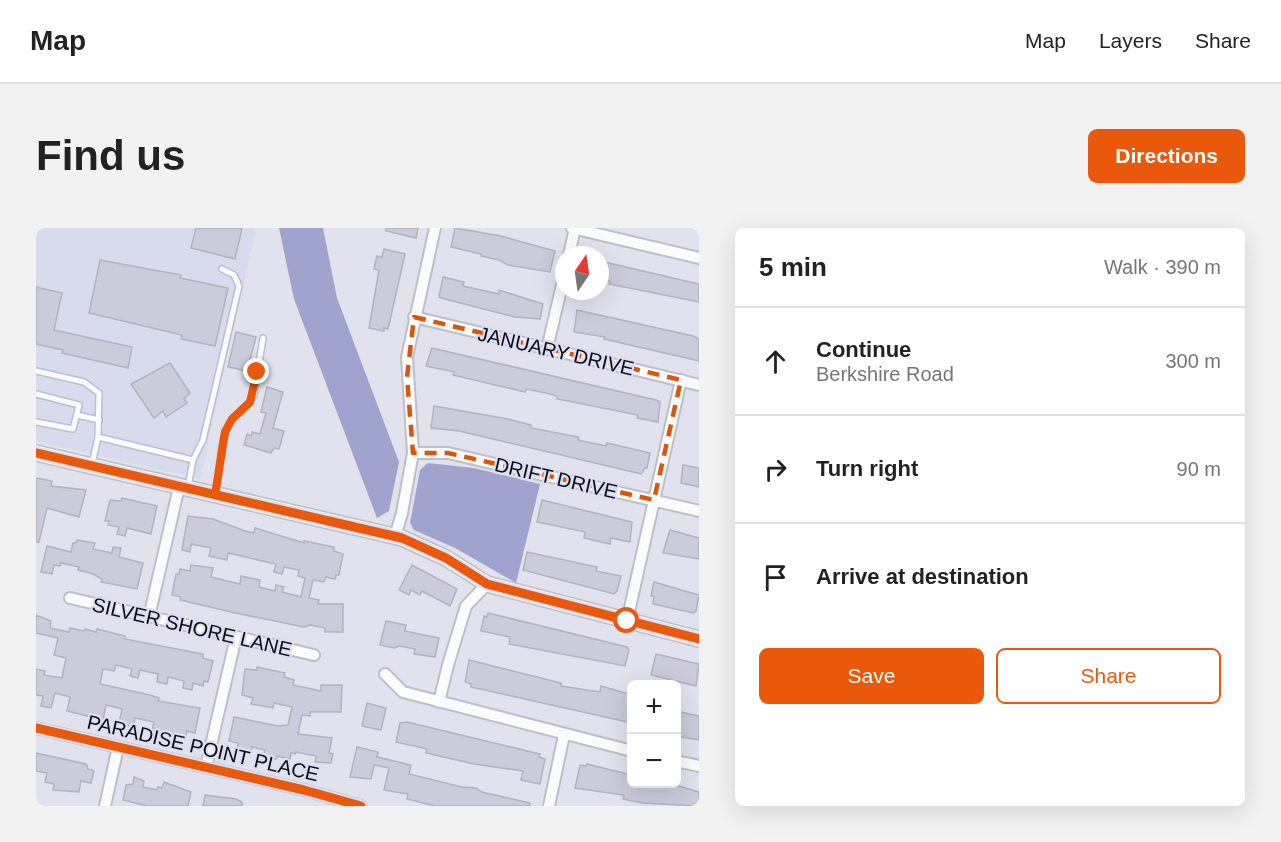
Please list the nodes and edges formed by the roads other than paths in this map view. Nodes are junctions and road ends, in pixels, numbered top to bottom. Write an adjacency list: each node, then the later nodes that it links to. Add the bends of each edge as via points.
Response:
1 (435, 228): 7 (street)
2 (574, 228): 3 (street); 4 (street)
3 (571, 246)
4 (699, 258)
5 (222, 269): 20 (lane, via 234,275 238,286 203,440)
6 (558, 300): 9 (street)
7 (414, 317): 9 (street, JANUARY DRIVE); 19 (street, via 407,377)
8 (263, 338): 23 (lane, via 254,395 225,432)
9 (547, 349): 11 (street, JANUARY DRIVE)
10 (36, 371): 15 (lane, via 95,388 99,393)
11 (681, 380): 12 (street, JANUARY DRIVE); 24 (street)
12 (699, 384)
13 (36, 394): 14 (lane, via 77,403)
14 (77, 415): 15 (lane); 16 (lane, via 72,429)
15 (99, 420): 17 (lane)
16 (36, 422)
17 (98, 437): 20 (lane); 21 (lane)
18 (36, 453): 21 (street)
19 (413, 453): 24 (street, DRIFT DRIVE, via 448,453); 26 (street)
20 (193, 460): 22 (lane)
21 (91, 466): 22 (street)
22 (183, 488): 23 (street); 29 (street)
23 (215, 495): 26 (street)
24 (654, 500): 25 (street, DRIFT DRIVE); 30 (street)
25 (699, 511)
26 (395, 537): 27 (street, via 446,558)
27 (487, 584): 30 (street); 35 (street, via 466,606)
28 (70, 598): 29 (street, SILVER SHORE LANE)
29 (149, 617): 31 (street, SILVER SHORE LANE)
30 (627, 621): 32 (street)
31 (236, 637): 33 (street, SILVER SHORE LANE); 42 (street)
32 (699, 639)
33 (314, 655)
34 (385, 674): 35 (street, via 403,692)
35 (440, 702): 37 (street)
36 (36, 728): 38 (street, PARADISE POINT PLACE)
37 (564, 735): 39 (street); 45 (street)
38 (118, 747): 42 (street, PARADISE POINT PLACE); 43 (street)
39 (627, 749)
40 (681, 762): 41 (street)
41 (699, 766)
42 (206, 767): 44 (street, PARADISE POINT PLACE)
43 (105, 806)
44 (360, 806)
45 (549, 806)

